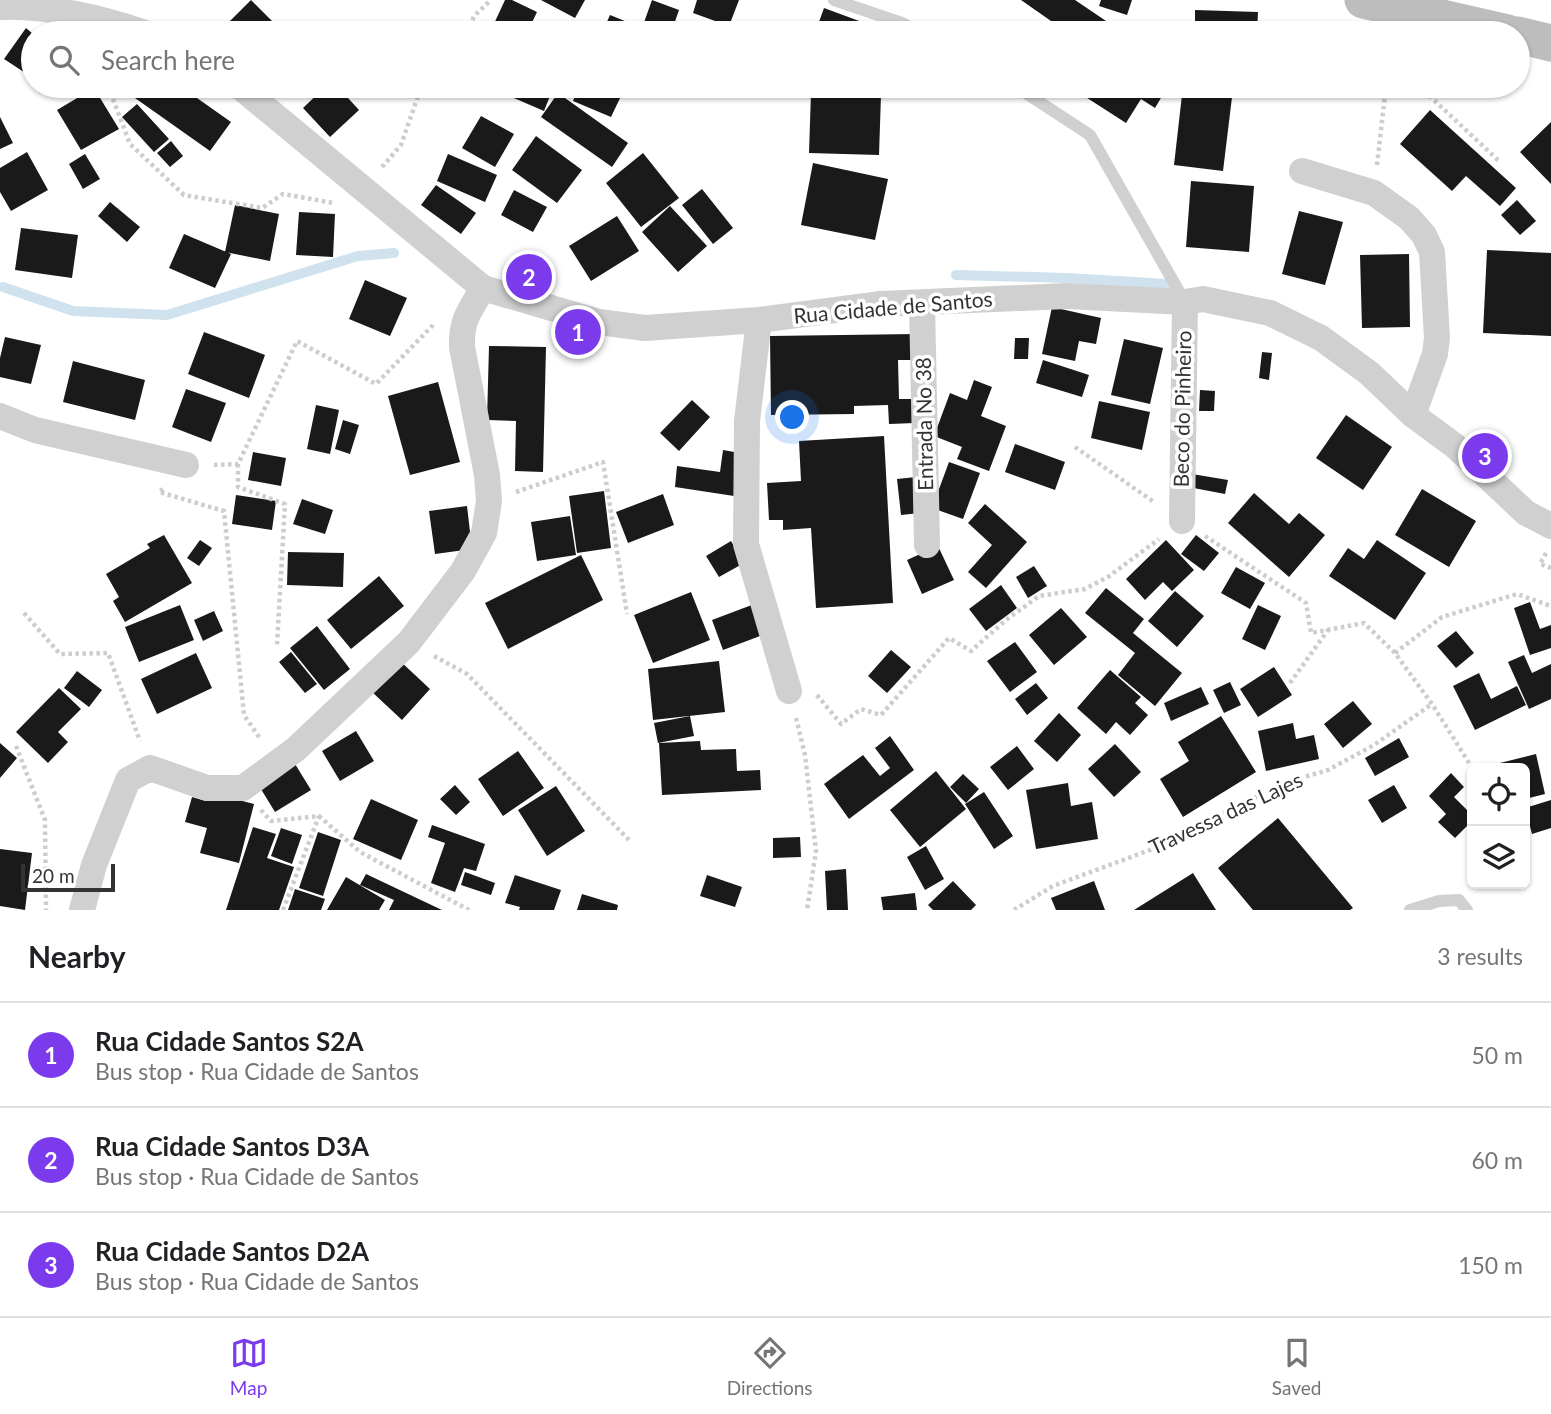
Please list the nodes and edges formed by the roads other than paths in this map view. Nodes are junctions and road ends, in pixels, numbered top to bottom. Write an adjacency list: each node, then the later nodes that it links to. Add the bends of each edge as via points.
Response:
1 (834, 0): 5 (lane)
2 (1363, 0): 6 (main road)
3 (0, 6): 4 (street)
4 (110, 21)
5 (896, 21)
6 (1455, 21)
7 (1530, 39): 8 (main road)
8 (1551, 43)
9 (256, 98): 12 (street, Rua Cidade de Santos, via 369,180)
10 (1033, 98): 13 (lane, Beco do Pinheiro, via 1090,135)
11 (1302, 171): 16 (street, via 1374,193 1424,234 1432,253 1437,338)
12 (483, 288): 15 (street, Rua Cidade de Santos, via 622,325); 23 (street, via 463,323 462,340 489,501 484,533 463,571 409,642 296,749 243,788 207,789 150,768 128,780 94,865)
13 (1185, 302): 14 (street, Rua Cidade de Santos, via 1067,296); 16 (street, Rua Cidade de Santos, via 1203,299 1269,313 1321,338 1369,373); 19 (street, Beco do Pinheiro)
14 (922, 303): 15 (street, Rua Cidade de Santos); 21 (street, Entrada No 38)
15 (759, 320): 22 (street, via 747,421 746,544)
16 (1413, 415): 20 (street, Rua Cidade de Santos, via 1455,446 1526,513)
17 (0, 416): 18 (street, via 35,430)
18 (187, 465)
19 (1182, 521)
20 (1551, 526)
21 (927, 545)
22 (789, 691)
23 (82, 910)
24 (1410, 910): 25 (lane, via 1459,900)
25 (1467, 910)

